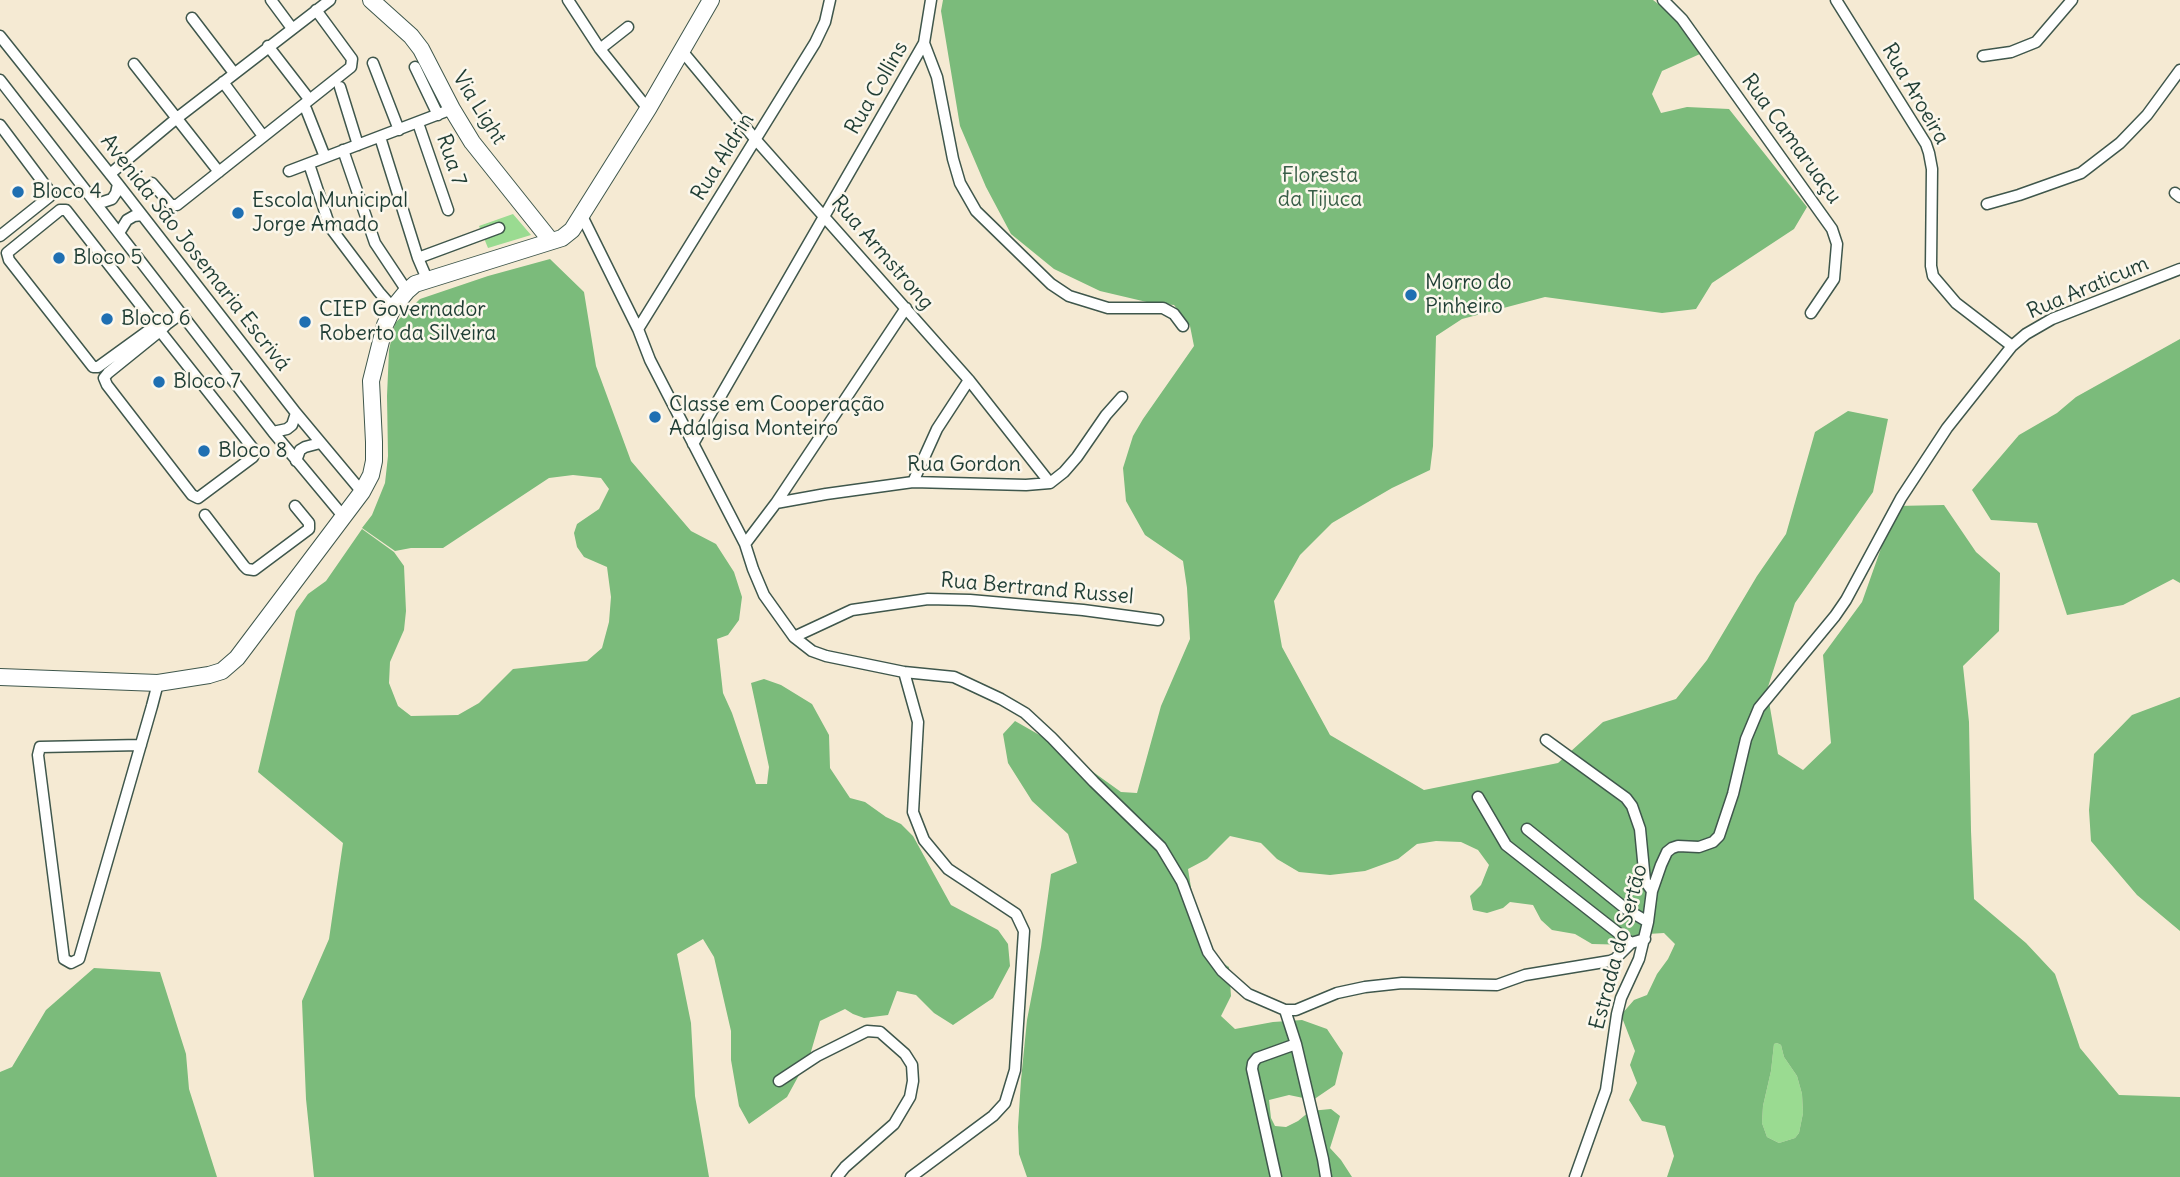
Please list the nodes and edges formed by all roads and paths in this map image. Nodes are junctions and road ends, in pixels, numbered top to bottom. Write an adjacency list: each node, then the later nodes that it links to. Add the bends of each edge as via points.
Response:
1 (271, 0): 13 (street)
2 (330, 0): 11 (street)
3 (371, 0): 31 (street, Via Light, via 421,49)
4 (568, 0): 18 (street)
5 (711, 0): 19 (street)
6 (830, 0): 38 (street, Rua Aldrin, via 815,43)
7 (931, 0): 16 (street)
8 (1663, 0): 65 (street, Rua Camaruaçu, via 1682,19 1832,229 1837,244 1834,279)
9 (1836, 0): 69 (street, Rua Aroeira, via 1926,144 1932,169 1933,276 1956,303)
10 (2072, 0): 20 (street, via 2036,42)
11 (316, 10): 13 (street); 29 (street, via 353,64)
12 (192, 18): 25 (street)
13 (292, 27): 17 (street)
14 (628, 27): 18 (street)
15 (1, 41): 45 (street, Avenida São Josemaria Escrivá)
16 (924, 43): 53 (street, Rua Collins); 66 (street, Rua Collins, via 937,77 960,183 976,211 1069,296 1108,308 1169,310)
17 (268, 46): 25 (street); 29 (street)
18 (600, 49): 30 (street)
19 (682, 51): 30 (street); 38 (street, Rua Armstrong)
20 (1983, 56)
21 (373, 63): 35 (street)
22 (134, 64): 32 (street)
23 (415, 67): 31 (street)
24 (2180, 70): 49 (street, via 2129,134 2081,173)
25 (234, 73): 27 (street)
26 (0, 79): 48 (street)
27 (223, 82): 32 (street); 36 (street)
28 (340, 87): 39 (street)
29 (308, 104): 36 (street); 41 (street)
30 (648, 109): 52 (street)
31 (445, 112): 33 (street); 57 (street, Via Light)
32 (177, 118): 44 (street); 45 (street)
33 (418, 123): 35 (street); 50 (street, Rua 7)
34 (0, 125): 56 (street, via 51,193)
35 (399, 130): 37 (street)
36 (263, 136): 44 (street)
37 (380, 137): 39 (street); 58 (street)
38 (756, 140): 53 (street, Rua Armstrong); 68 (street, Rua Aldrin)
39 (358, 145): 40 (street)
40 (343, 150): 41 (street); 61 (street, via 375,243)
41 (325, 157): 42 (street)
42 (309, 163): 43 (street); 62 (street, via 330,227)
43 (289, 171)
44 (219, 172): 46 (street, via 175,206)
45 (110, 174): 47 (street, Avenida São Josemaria Escrivá)
46 (152, 183)
47 (118, 184): 48 (street, via 112,199); 51 (street, Avenida São Josemaria Escrivá)
48 (97, 204): 55 (street)
49 (1987, 204)
50 (449, 210)
51 (142, 215): 55 (street, via 127,220); 72 (street, Avenida São Josemaria Escrivá)
52 (583, 216): 57 (street, via 568,234); 68 (street)
53 (825, 217): 63 (street, Rua Armstrong); 75 (street, Rua Collins)
54 (499, 228): 58 (street)
55 (119, 233): 64 (street)
56 (0, 236)
57 (551, 241): 60 (street)
58 (418, 258): 60 (street)
59 (2180, 269): 69 (street, Rua Araticum, via 2052,319)
60 (427, 279): 61 (street)
61 (407, 290): 62 (street)
62 (393, 308): 79 (street, via 371,380 374,461)
63 (906, 308): 70 (street, Rua Armstrong); 80 (street)
64 (179, 311): 67 (street); 73 (street)
65 (1811, 313)
66 (1183, 326)
67 (158, 328): 67 (street, via 66,210 60,210 7,253 93,367); 67 (street, via 104,378 198,498 255,451)
68 (638, 329): 75 (street)
69 (2012, 346): 96 (street, Estrada do Sertão, via 1947,428 1901,498 1835,617 1759,708 1719,836 1704,845 1678,846 1667,852)
70 (969, 380): 77 (street, via 937,429); 78 (street, Rua Armstrong)
71 (1122, 397): 78 (street, Rua Gordon, via 1077,457)
72 (296, 413): 73 (street, via 288,429); 74 (street, Avenida São Josemaria Escrivá)
73 (273, 432): 76 (street)
74 (320, 443): 76 (street, via 300,450); 79 (street, Avenida São Josemaria Escrivá)
75 (693, 444): 86 (street)
76 (296, 461): 83 (street)
77 (913, 482): 78 (street, Rua Gordon); 80 (street, Rua Gordon)
78 (1050, 483)
79 (362, 492): 83 (street)
80 (776, 503): 86 (street)
81 (295, 506): 84 (street, via 309,523)
82 (205, 515): 84 (street, via 250,570)
83 (343, 516): 85 (street)
84 (307, 532): 85 (street)
85 (324, 543): 91 (street, via 237,658 209,675)
86 (745, 544): 88 (street, via 764,595)
87 (1158, 620): 88 (street, Rua Bertrand Russel, via 928,599 852,610)
88 (794, 637): 89 (street, via 826,656)
89 (904, 671): 100 (street, via 954,677 1025,713 1161,847 1182,882 1208,952 1222,971 1248,994); 104 (street, via 918,722 913,812 924,840 948,869 1016,914 1024,931 1015,1070 1005,1103)
90 (0, 677): 91 (street)
91 (158, 683): 93 (street)
92 (1546, 740): 96 (street, via 1632,806 1640,829 1645,881)
93 (141, 745): 93 (street, via 79,959 71,963 64,959 40,747)
94 (1478, 797): 99 (street, via 1506,845)
95 (1527, 829): 97 (street)
96 (1651, 891): 97 (street, Estrada do Sertão)
97 (1648, 922): 98 (street, Estrada do Sertão)
98 (1645, 939): 99 (street); 107 (street, Estrada do Sertão, via 1621,998 1606,1090)
99 (1631, 943): 100 (street, via 1615,960 1525,975 1497,985 1365,987)
100 (1285, 1010): 101 (street)
101 (1296, 1045): 105 (street, via 1257,1058 1252,1069); 106 (street)
102 (779, 1081): 103 (street, via 867,1031 880,1032 912,1065 910,1097 894,1124)
103 (837, 1177)
104 (911, 1177)
105 (1276, 1177)
106 (1326, 1177)
107 (1575, 1177)

